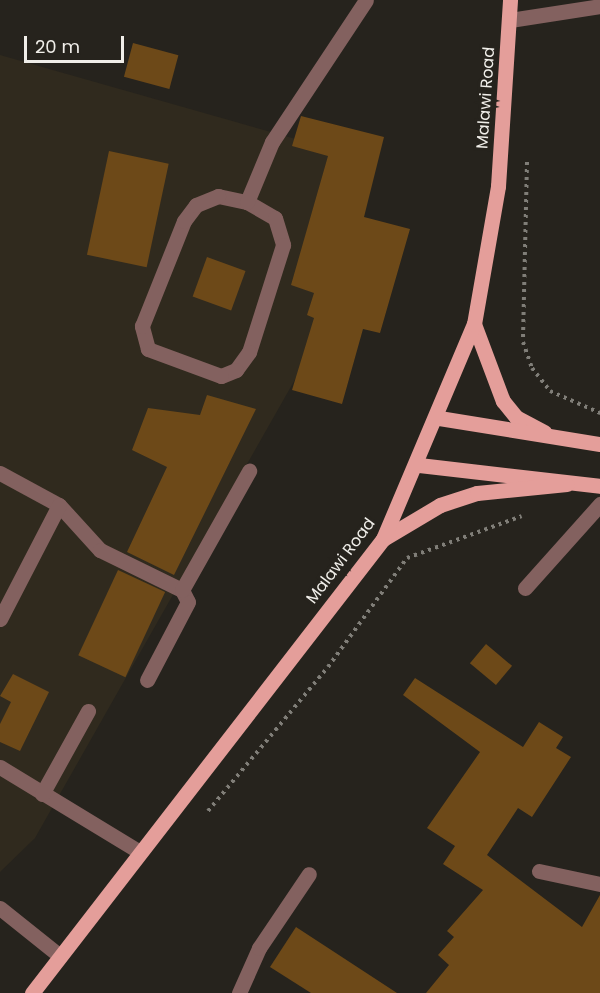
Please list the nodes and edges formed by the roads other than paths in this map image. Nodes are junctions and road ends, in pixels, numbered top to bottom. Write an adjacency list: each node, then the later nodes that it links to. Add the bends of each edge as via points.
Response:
1 (366, 0): 6 (street, via 272,142)
2 (510, 0): 5 (main road, Malawi Road)
3 (574, 4): 4 (street); 5 (street)
4 (600, 6)
5 (510, 20): 7 (main road, Malawi Road, via 498,186)
6 (247, 202): 6 (street, via 218,196 196,205 184,221 142,326 148,349 221,376 236,370 249,352 283,245 276,218)
7 (474, 324): 8 (main road, Malawi Road); 9 (main road, via 503,401 516,417)
8 (439, 418): 9 (main road); 11 (main road, Malawi Road)
9 (556, 439): 10 (main road)
10 (600, 444)
11 (419, 465): 14 (main road); 18 (main road, Malawi Road)
12 (249, 471): 20 (street)
13 (0, 473): 17 (street)
14 (567, 484): 15 (main road); 18 (main road, via 477,493 440,505)
15 (600, 486)
16 (600, 504): 19 (street)
17 (59, 505): 20 (street, via 100,550); 21 (street)
18 (383, 539): 26 (main road, Malawi Road)
19 (525, 588)
20 (182, 590): 22 (street, via 188,602)
21 (0, 619)
22 (147, 680)
23 (88, 711): 25 (street)
24 (0, 767): 25 (street)
25 (42, 794): 26 (street)
26 (138, 850): 31 (main road, Malawi Road)
27 (539, 871): 29 (street)
28 (309, 874): 33 (street, via 259,948)
29 (600, 884)
30 (0, 908): 31 (street)
31 (60, 956): 32 (main road, Malawi Road)
32 (32, 993)
33 (239, 993)

